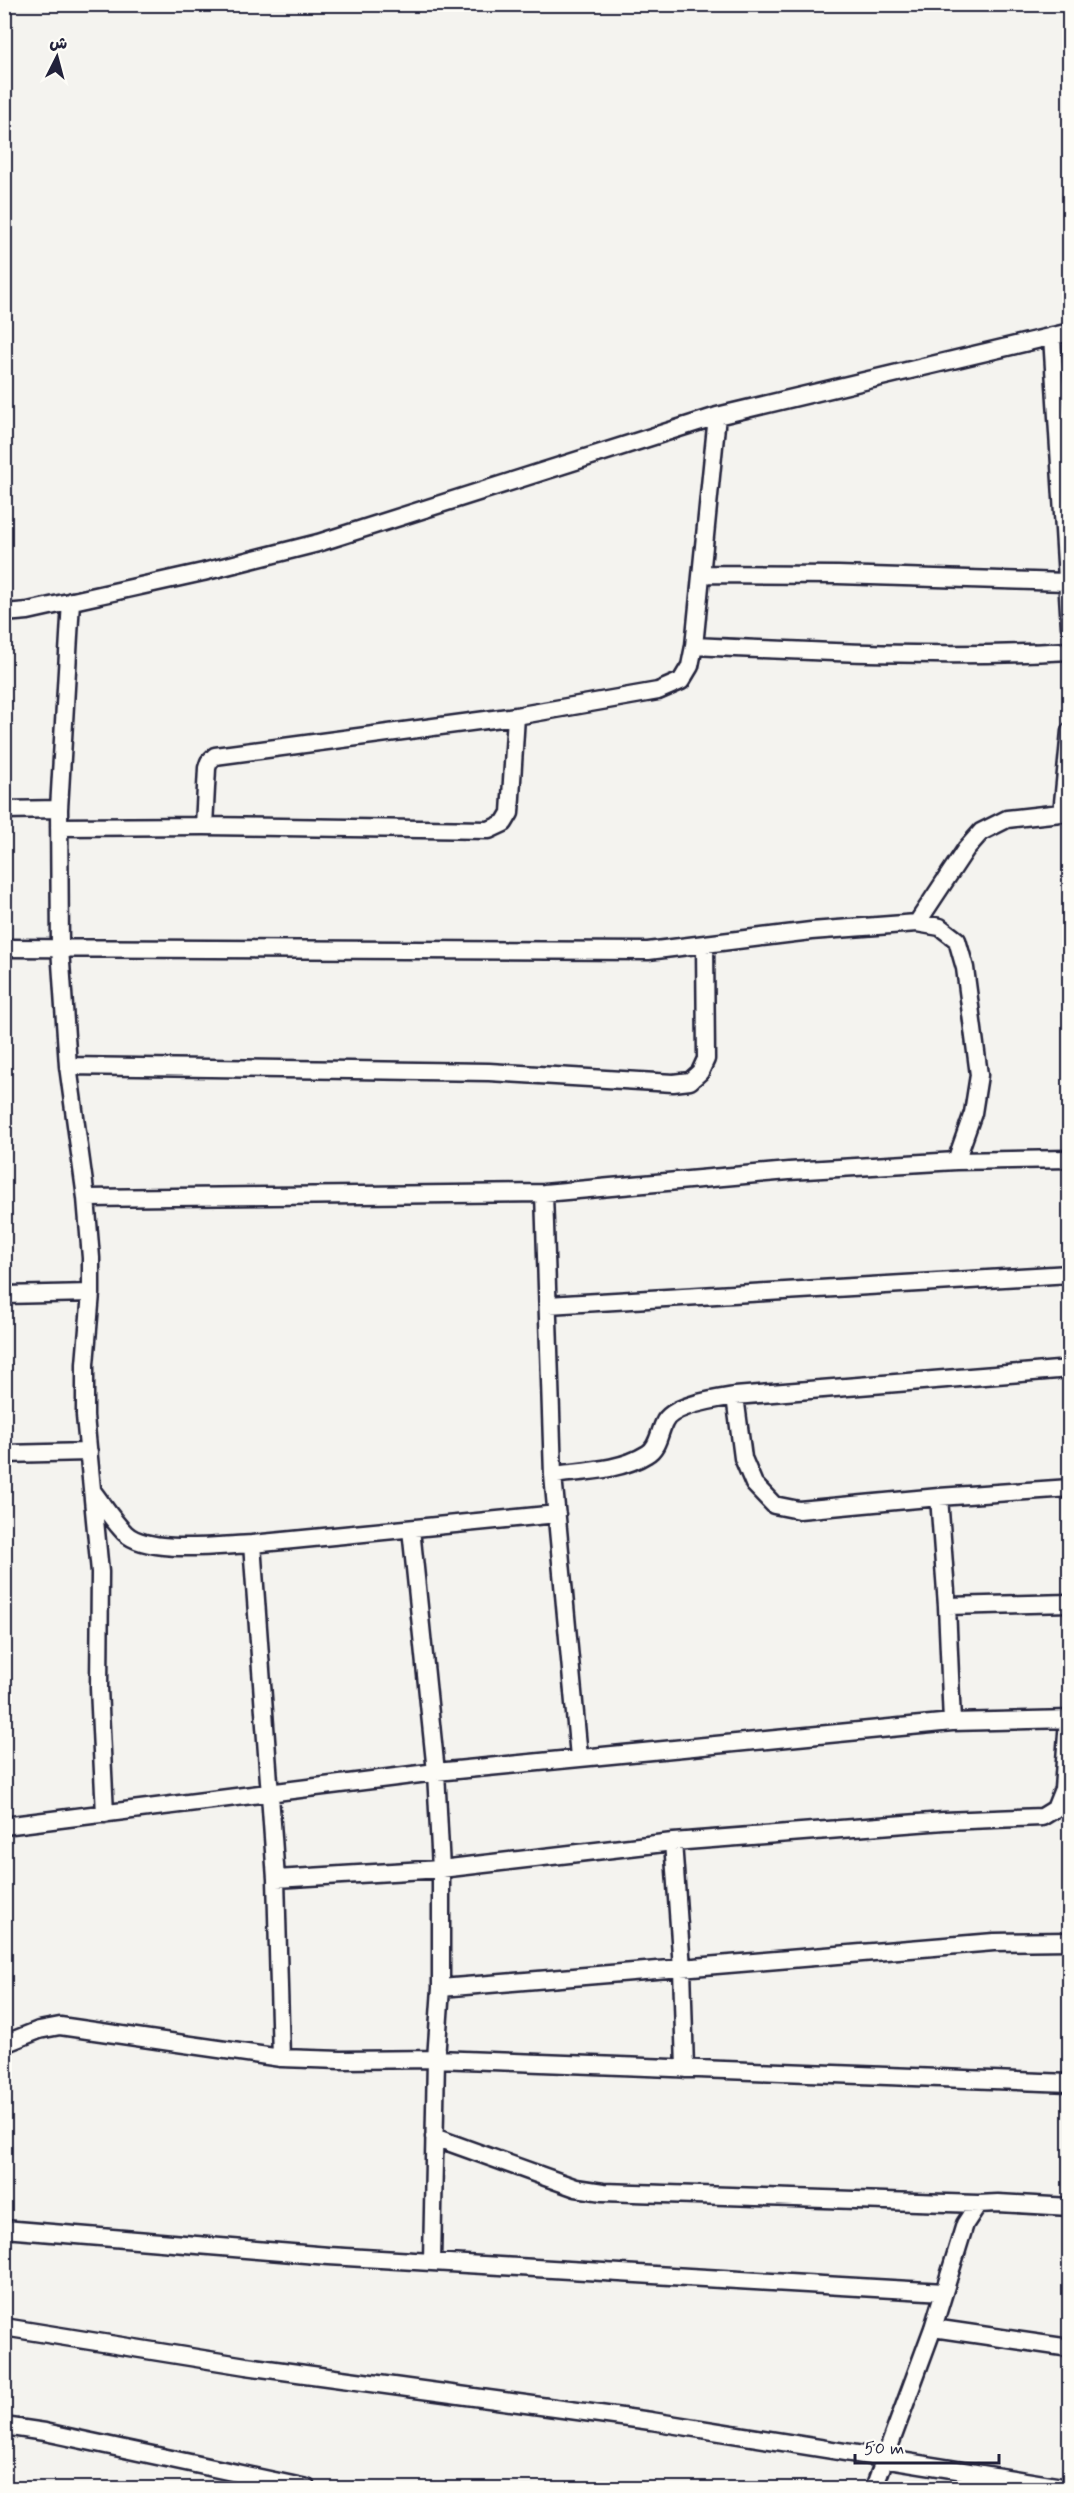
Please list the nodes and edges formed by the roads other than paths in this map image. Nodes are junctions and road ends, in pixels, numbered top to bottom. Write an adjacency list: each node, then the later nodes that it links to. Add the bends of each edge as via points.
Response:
1 (1070, 332): 2 (street)
2 (1052, 336): 3 (street); 4 (street)
3 (717, 416): 5 (street); 7 (street, via 318,543)
4 (1064, 461): 6 (street)
5 (702, 574): 6 (street); 10 (street)
6 (1066, 582): 9 (street)
7 (71, 601): 8 (street); 14 (street)
8 (4, 613)
9 (1070, 627)
10 (694, 646): 11 (street, via 850,653); 12 (street, via 690,666 681,681 658,691)
11 (1070, 651)
12 (516, 716): 17 (street, via 214,756 207,768); 17 (street, via 510,813 504,823 489,831)
13 (1070, 731): 16 (street)
14 (59, 809): 15 (street); 18 (street)
15 (4, 810)
16 (1066, 812): 19 (street, via 1007,819 981,832)
17 (204, 826): 18 (street)
18 (59, 827): 22 (street)
19 (917, 923): 20 (street); 25 (street, via 940,927 957,940 965,968 979,1075 973,1113)
20 (705, 944): 22 (street, via 648,951); 23 (street, via 706,1059 690,1081 489,1072)
21 (4, 948): 22 (street)
22 (60, 948): 23 (street)
23 (68, 1066): 27 (street)
24 (1070, 1159): 25 (street)
25 (956, 1161): 26 (street)
26 (544, 1193): 27 (street); 31 (street)
27 (86, 1198): 29 (street)
28 (1070, 1274): 31 (street)
29 (91, 1293): 30 (street); 34 (street, via 85,1364)
30 (4, 1295)
31 (548, 1305): 36 (street)
32 (1070, 1369): 33 (street)
33 (735, 1396): 36 (street, via 679,1410 664,1420 650,1453 634,1460 613,1467); 39 (street, via 743,1458 754,1484 774,1505 799,1510)
34 (89, 1452): 35 (street); 38 (street)
35 (4, 1454)
36 (553, 1474): 40 (street)
37 (1070, 1488): 39 (street)
38 (93, 1492): 42 (street, via 125,1533 146,1544); 50 (street, via 100,1572 99,1688)
39 (939, 1497): 44 (street)
40 (557, 1514): 41 (street); 47 (street)
41 (411, 1529): 42 (street); 48 (street)
42 (252, 1544): 49 (street)
43 (1070, 1603): 44 (street)
44 (947, 1606): 46 (street)
45 (1069, 1719): 46 (street); 52 (street, via 1063,1789 1055,1809 1042,1817)
46 (952, 1722): 47 (street)
47 (579, 1757): 48 (street)
48 (436, 1772): 49 (street); 53 (street)
49 (268, 1792): 50 (street); 54 (street)
50 (105, 1814): 51 (street)
51 (4, 1826)
52 (673, 1842): 53 (street); 56 (street)
53 (441, 1869): 54 (street); 57 (street)
54 (276, 1878): 59 (street)
55 (1070, 1941): 56 (street, via 994,1942)
56 (682, 1968): 57 (street); 61 (street)
57 (441, 1989): 60 (street)
58 (4, 2044): 59 (street, via 60,2026)
59 (281, 2058): 60 (street)
60 (436, 2059): 61 (street); 63 (street)
61 (685, 2069): 62 (street)
62 (1070, 2083)
63 (434, 2137): 64 (street, via 576,2188 603,2192); 67 (street)
64 (978, 2204): 65 (street); 68 (street, via 965,2224)
65 (1070, 2207)
66 (4, 2229): 67 (street)
67 (432, 2261): 68 (street)
68 (944, 2292): 70 (street)
69 (4, 2327): 73 (street, via 246,2366 651,2421)
70 (933, 2328): 71 (street); 73 (street)
71 (1070, 2348)
72 (4, 2426): 74 (street)
73 (886, 2460): 75 (street); 76 (street)
74 (307, 2488)
75 (874, 2488)
76 (1069, 2488)

